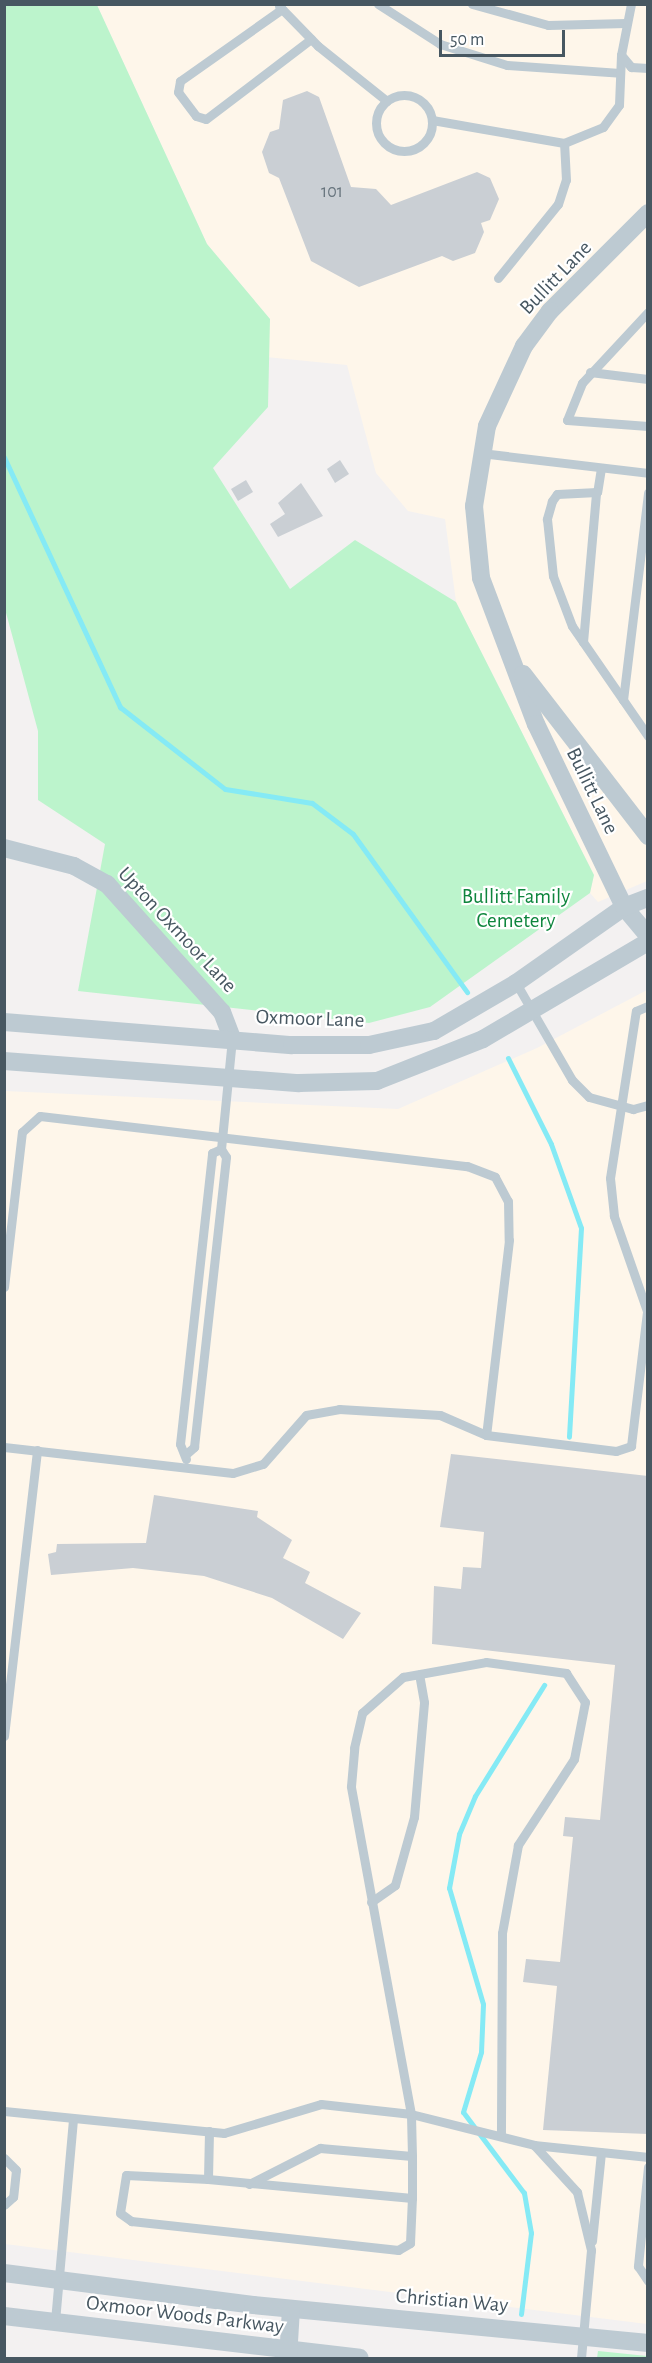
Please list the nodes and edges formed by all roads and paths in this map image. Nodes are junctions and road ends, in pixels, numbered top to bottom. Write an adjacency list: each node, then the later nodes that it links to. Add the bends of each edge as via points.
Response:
1 (378, 4): 9 (lane, via 440,44 507,65)
2 (472, 4): 5 (lane, via 548,25)
3 (631, 4): 5 (lane)
4 (280, 7): 6 (lane); 6 (lane, via 180,81 178,92 196,116 206,119)
5 (626, 23): 7 (lane)
6 (311, 39): 10 (lane)
7 (621, 55): 8 (lane, via 631,67); 9 (lane)
8 (648, 68)
9 (620, 72): 12 (lane, via 619,105 603,127)
10 (387, 101): 11 (lane, via 399,95 417,98); 11 (lane, via 378,112 376,131 395,151 422,145)
11 (432, 120): 12 (lane)
12 (564, 143): 14 (lane, via 566,180 558,204)
13 (648, 213): 21 (street, Bullitt Lane, via 550,311 524,346 504,381)
14 (498, 278)
15 (648, 312): 16 (lane)
16 (634, 324): 17 (lane); 18 (lane)
17 (648, 325)
18 (590, 372): 19 (lane); 20 (lane, via 567,420)
19 (648, 379)
20 (648, 426)
21 (481, 453): 22 (lane); 27 (street, Bullitt Lane, via 474,532 481,578)
22 (601, 468): 23 (lane); 24 (lane)
23 (648, 473)
24 (596, 492): 26 (lane); 26 (lane, via 557,494 547,519 553,576)
25 (648, 492): 28 (lane)
26 (583, 642): 28 (lane)
27 (511, 658): 30 (street, Bullitt Lane); 33 (street, Bullitt Lane, via 555,767)
28 (623, 700): 29 (lane)
29 (648, 736)
30 (648, 836)
31 (4, 848): 40 (street, Upton Oxmoor Lane, via 74,867 107,884 222,1012)
32 (648, 898): 33 (street, Oxmoor Lane)
33 (624, 907): 34 (street, Bullitt Lane); 36 (street, Oxmoor Lane)
34 (648, 936)
35 (648, 942): 38 (street)
36 (516, 983): 38 (lane); 40 (street, Oxmoor Lane, via 434,1031 369,1045)
37 (648, 1006): 44 (lane, via 636,1011)
38 (532, 1008): 42 (street, via 483,1039 377,1081); 44 (lane, via 572,1080 589,1097)
39 (4, 1022): 40 (street, Oxmoor Lane)
40 (232, 1038): 42 (lane)
41 (4, 1061): 42 (street)
42 (227, 1078): 45 (lane)
43 (648, 1104): 44 (lane)
44 (617, 1106): 48 (lane, via 610,1178 614,1216 647,1311 631,1446 616,1451)
45 (222, 1138): 46 (lane); 47 (lane, via 40,1116 29,1121 22,1132); 48 (lane, via 468,1166 502,1184 509,1240)
46 (220, 1149): 51 (lane, via 226,1157 195,1447); 51 (lane, via 212,1153 210,1165 180,1444)
47 (4, 1287)
48 (486, 1436): 52 (lane, via 440,1415 339,1409 306,1415 263,1464 233,1473)
49 (4, 1448): 50 (lane)
50 (37, 1450): 52 (lane); 54 (lane)
51 (186, 1454): 52 (lane)
52 (185, 1467)
53 (419, 1674): 55 (lane, via 424,1702 414,1817 395,1885); 55 (lane, via 403,1677 362,1713 354,1748 351,1786); 60 (lane, via 486,1662 566,1673 585,1702 574,1759 518,1845 502,1933)
54 (4, 1736)
55 (371, 1902): 57 (lane)
56 (4, 2112): 58 (lane)
57 (411, 2114): 59 (lane, via 321,2104 224,2133); 60 (lane); 63 (lane)
58 (73, 2119): 59 (lane); 73 (lane)
59 (208, 2131): 67 (lane)
60 (498, 2136): 61 (lane)
61 (534, 2145): 62 (lane); 71 (lane, via 577,2192)
62 (601, 2152): 64 (lane); 71 (lane)
63 (412, 2156): 68 (lane, via 320,2148); 69 (lane)
64 (648, 2157)
65 (4, 2158): 70 (lane, via 16,2170 13,2197)
66 (648, 2167): 74 (lane, via 638,2266)
67 (208, 2179): 68 (lane); 69 (lane, via 126,2175 120,2213 131,2222 398,2250 410,2243)
68 (249, 2184): 69 (lane)
69 (412, 2198)
70 (4, 2205)
71 (591, 2250): 79 (lane)
72 (4, 2273): 73 (street, Oxmoor Woods Parkway)
73 (60, 2278): 75 (street, Oxmoor Woods Parkway); 78 (lane)
74 (648, 2281)
75 (253, 2305): 76 (street, Christian Way)
76 (291, 2309): 79 (street, Christian Way); 81 (street)
77 (4, 2316): 78 (street, Oxmoor Woods Parkway)
78 (55, 2321): 81 (street, Oxmoor Woods Parkway)
79 (584, 2335): 80 (street, Christian Way); 83 (lane)
80 (648, 2343)
81 (288, 2354): 82 (street, Oxmoor Woods Parkway)
82 (360, 2358)
83 (581, 2358)

